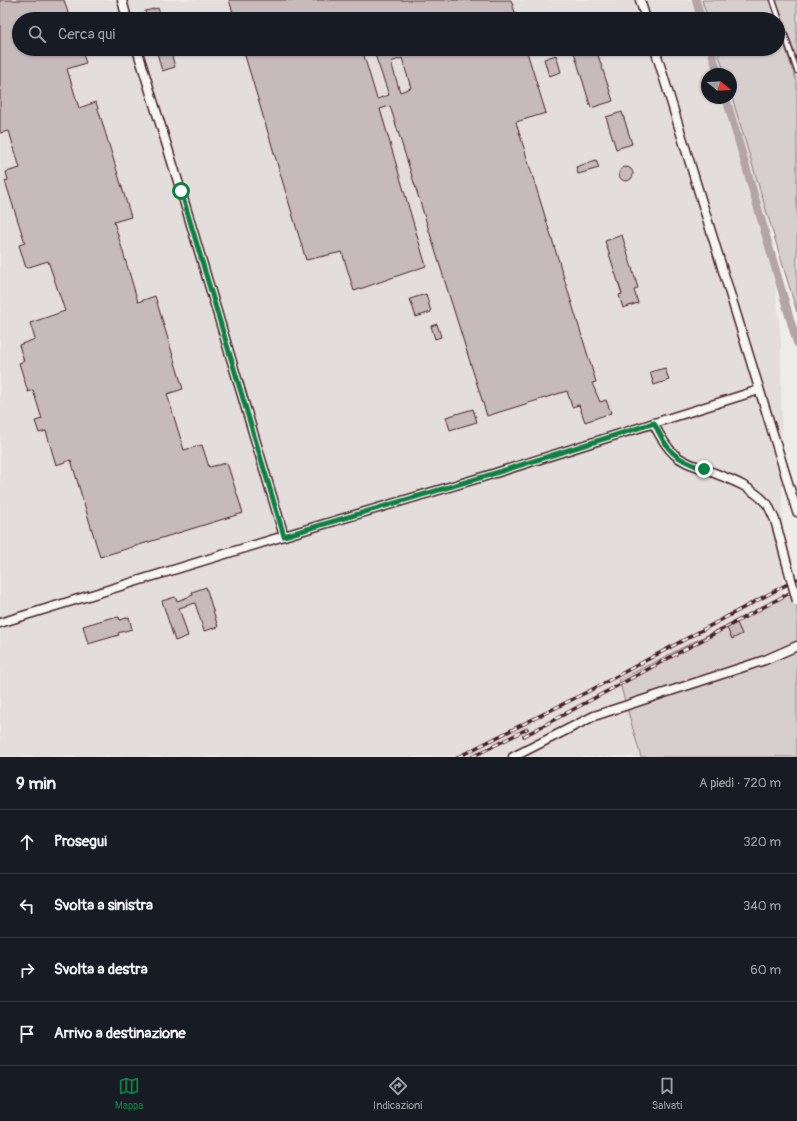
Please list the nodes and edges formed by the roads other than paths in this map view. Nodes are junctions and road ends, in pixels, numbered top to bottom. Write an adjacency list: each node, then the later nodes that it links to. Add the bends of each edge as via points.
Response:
1 (122, 0): 4 (street)
2 (640, 0): 5 (street)
3 (773, 0): 6 (lane)
4 (126, 12)
5 (644, 12)
6 (777, 12)
7 (785, 36): 10 (lane)
8 (139, 56): 14 (street)
9 (657, 56): 11 (street)
10 (797, 71)
11 (759, 390): 12 (street); 13 (street)
12 (654, 423): 14 (street); 15 (street, bridge, via 664,442 680,460 750,489 768,505)
13 (797, 512)
14 (284, 536): 16 (street)
15 (797, 601)
16 (0, 623)
17 (797, 646): 18 (street, via 765,660 594,716)
18 (512, 757)

